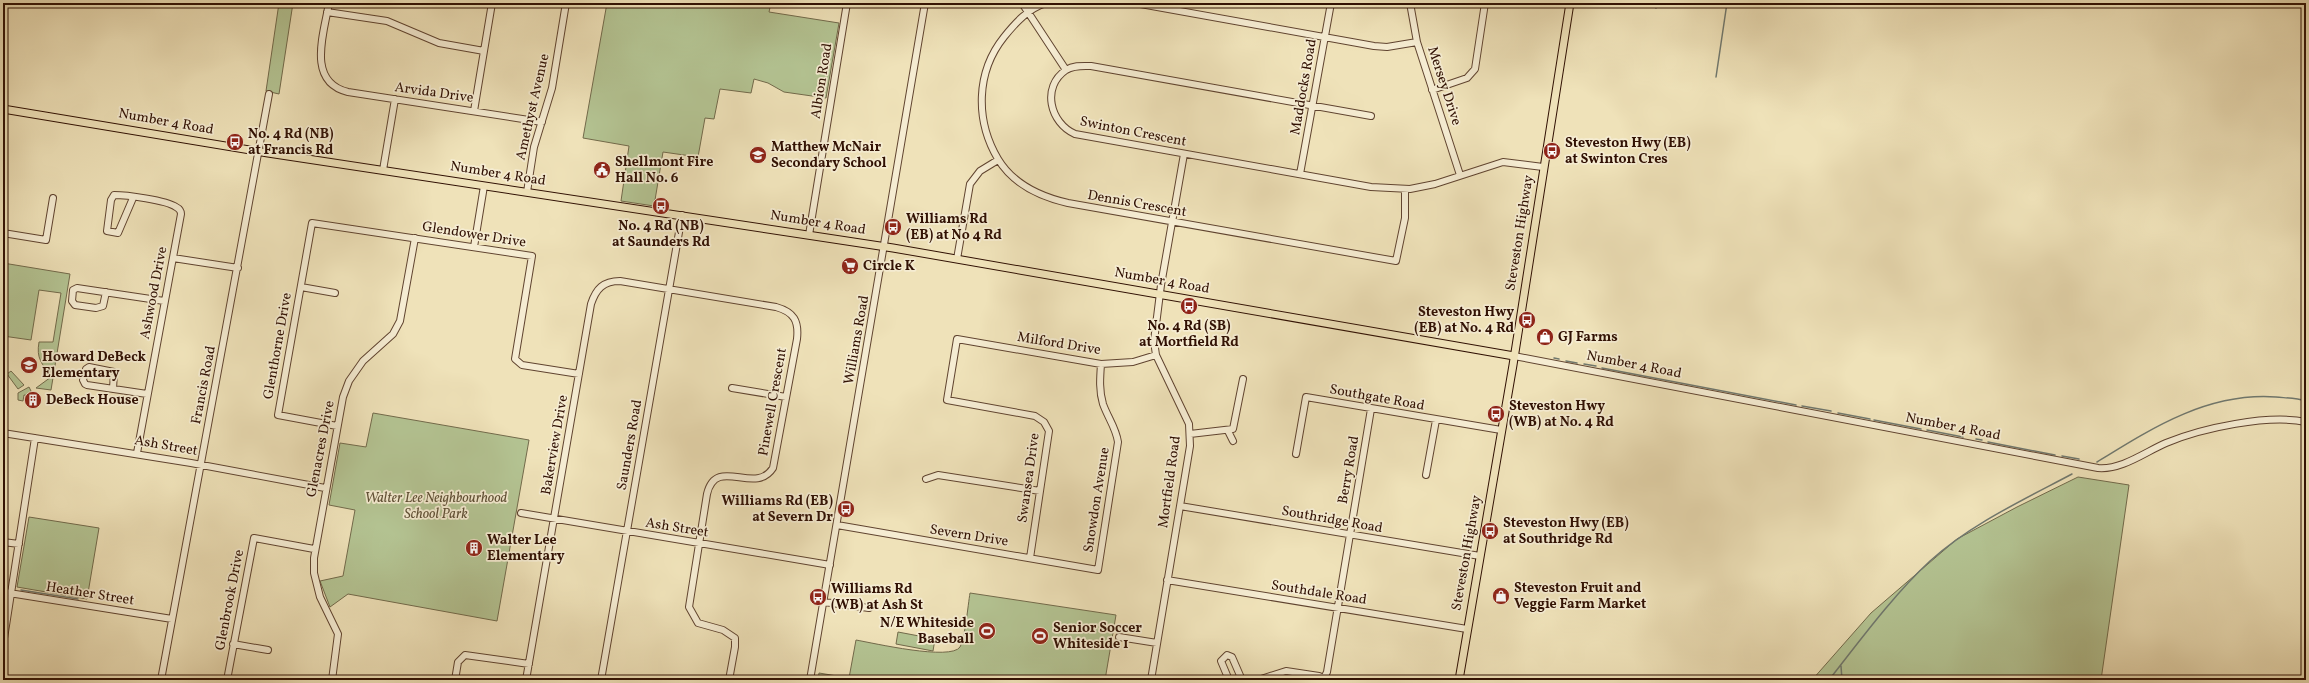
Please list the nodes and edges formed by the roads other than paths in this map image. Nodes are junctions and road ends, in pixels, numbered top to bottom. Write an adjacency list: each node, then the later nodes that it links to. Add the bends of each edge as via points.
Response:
1 (329, 3): 13 (street)
2 (492, 3): 17 (street)
3 (566, 3): 26 (street, Amethyst Avenue, via 552,88)
4 (847, 3): 43 (street, Albion Road)
5 (925, 3): 45 (street, Williams Road)
6 (1022, 3): 14 (street)
7 (1046, 3): 14 (street, Dennis Crescent)
8 (1135, 3): 15 (street)
9 (1331, 3): 15 (street, Maddocks Road)
10 (1410, 3): 16 (street, Mersey Drive)
11 (1485, 3): 19 (street, via 1473,73 1459,82)
12 (1570, 3): 30 (main road, Steveston Highway)
13 (327, 12): 17 (street, via 387,21 439,43); 21 (street, Arvida Drive, via 320,58 326,80 341,90)
14 (1028, 12): 18 (street); 29 (street, Dennis Crescent, via 1000,42 983,77 982,115)
15 (1325, 37): 16 (street, via 1387,47); 22 (street, Maddocks Road)
16 (1416, 42): 19 (street, Mersey Drive)
17 (484, 51): 24 (street)
18 (1066, 70): 22 (street, via 1076,66 1091,66); 28 (street, Swinton Crescent, via 1054,85 1051,98 1054,116 1069,132)
19 (1432, 90): 33 (street, Mersey Drive)
20 (269, 94): 27 (street, Francis Road)
21 (395, 99): 24 (street, Arvida Drive); 31 (street)
22 (1313, 106): 25 (street); 32 (street, Maddocks Road)
23 (3, 109): 27 (main road, Number 4 Road)
24 (474, 111): 26 (street, Arvida Drive)
25 (1371, 116)
26 (542, 122): 36 (street, Amethyst Avenue, via 534,147)
27 (260, 152): 31 (main road, Number 4 Road); 49 (street, Francis Road)
28 (1184, 154): 32 (street, Swinton Crescent); 40 (street, Mortfield Road)
29 (998, 160): 40 (street, Dennis Crescent, via 1021,182 1046,197); 48 (street, via 980,171 970,184)
30 (1543, 167): 33 (street, Swinton Crescent, via 1503,162); 58 (main road, Steveston Highway)
31 (383, 170): 34 (main road, Number 4 Road)
32 (1300, 174): 35 (street, Swinton Crescent, via 1371,187)
33 (1460, 175): 35 (street, Swinton Crescent, via 1435,184)
34 (484, 186): 36 (main road, Number 4 Road); 46 (street)
35 (1405, 190): 40 (street, Dennis Crescent, via 1405,218 1396,261)
36 (527, 192): 39 (main road, Number 4 Road)
37 (53, 198): 42 (street, via 46,240)
38 (133, 198): 38 (street, Ashwood Drive, via 112,196 107,231 118,233); 47 (street, Ashwood Drive, via 172,204 179,208 181,214)
39 (682, 215): 43 (main road, Number 4 Road); 51 (street, Saunders Road)
40 (1172, 222): 54 (street, Mortfield Road)
41 (312, 223): 44 (street, Glendower Drive); 50 (street, Glenthorne Drive)
42 (3, 233)
43 (809, 235): 45 (main road, Number 4 Road)
44 (414, 238): 46 (street, Glendower Drive); 69 (street, Glenacres Drive, via 400,321 393,334 370,353 353,375 343,397)
45 (885, 246): 48 (main road, Number 4 Road); 86 (street, Williams Road)
46 (474, 247): 60 (street, Glendower Drive, via 532,256 514,353 516,361 522,365)
47 (173, 258): 49 (street); 55 (street, Ashwood Drive)
48 (957, 259): 54 (main road, Number 4 Road)
49 (238, 268): 78 (street, Francis Road)
50 (301, 287): 53 (street); 69 (street, Glenthorne Drive, via 278,415)
51 (669, 289): 60 (street, Bakerview Drive, via 620,281 600,286 591,304); 65 (street, Pinewell Crescent, via 776,307 792,315 798,331); 87 (street, Saunders Road)
52 (106, 292): 52 (street, via 76,288 72,301 75,305 99,308 103,306); 55 (street)
53 (335, 293)
54 (1160, 294): 57 (street, Mortfield Road, via 1154,333); 58 (main road, Number 4 Road)
55 (164, 302): 64 (street, Ashwood Drive)
56 (957, 339): 59 (street, Milford Drive); 82 (street, Swansea Drive, via 946,400 1035,416 1044,422 1049,437)
57 (1156, 355): 59 (street, Milford Drive, via 1133,362); 73 (street, Mortfield Road, via 1186,416)
58 (1514, 356): 68 (street, Number 4 Road, via 2098,468 2113,467 2177,439 2205,431 2271,419 2283,418); 70 (main road, Steveston Highway)
59 (1101, 364): 96 (street, Snowdon Avenue, via 1100,392 1118,442)
60 (579, 374): 85 (street, Bakerview Drive)
61 (1242, 379): 71 (street, via 1235,426)
62 (732, 388): 65 (street)
63 (113, 389): 63 (street, via 84,384 86,369 89,367 114,372); 64 (street)
64 (147, 394): 76 (street, Ashwood Drive)
65 (786, 397): 90 (street, Pinewell Crescent, via 774,468 760,479 725,476 715,479 708,489)
66 (1371, 409): 67 (street, Southgate Road); 77 (street, Southgate Road, via 1306,397); 88 (street, Berry Road)
67 (1436, 420): 70 (street, Southgate Road); 79 (street)
68 (2306, 422)
69 (337, 426): 81 (street, Glenacres Drive)
70 (1501, 430): 93 (main road, Steveston Highway)
71 (1228, 431): 73 (street); 75 (street)
72 (3, 433): 74 (street, Ash Street)
73 (1190, 434): 83 (street, Mortfield Road)
74 (35, 438): 76 (street, Ash Street); 91 (street)
75 (1233, 440)
76 (137, 453): 78 (street, Ash Street)
77 (1296, 454)
78 (202, 464): 81 (street, Ash Street); 103 (street, Francis Road)
79 (1426, 475)
80 (926, 479): 82 (street, via 938,475)
81 (325, 488): 92 (street, Glenacres Drive)
82 (1040, 491): 94 (street, Swansea Drive)
83 (1180, 506): 88 (street, Southridge Road); 97 (street, Mortfield Road)
84 (521, 513): 85 (street, Ash Street)
85 (554, 519): 87 (street, Ash Street); 110 (street, Bakerview Drive)
86 (837, 525): 94 (street, Severn Drive); 95 (street, Williams Road)
87 (627, 532): 90 (street, Ash Street); 117 (street, Saunders Road)
88 (1350, 535): 93 (street, Southridge Road); 102 (street, Berry Road)
89 (3, 542): 91 (street)
90 (699, 543): 95 (street, Ash Street); 118 (street, Pinewell Crescent, via 689,611 698,623 723,630 735,638)
91 (19, 544): 99 (street)
92 (314, 549): 107 (street, Glenbrook Drive, via 254,538); 114 (street, Glenacres Drive, via 317,588 322,604 338,634)
93 (1480, 556): 104 (main road, Steveston Highway)
94 (1030, 558): 96 (street, Severn Drive)
95 (830, 565): 100 (street, Williams Road)
96 (1098, 570)
97 (1167, 580): 102 (street, Southdale Road); 106 (street, Mortfield Road)
98 (3, 592): 99 (street, Heather Street)
99 (11, 593): 103 (street, Heather Street); 108 (street)
100 (824, 602): 101 (street); 119 (street, Williams Road)
101 (869, 608)
102 (1338, 608): 104 (street, Southdale Road); 111 (street, Berry Road)
103 (172, 619): 112 (street, Francis Road)
104 (1467, 628): 124 (main road, Steveston Highway)
105 (1119, 637): 106 (street)
106 (1157, 643): 120 (street, Mortfield Road)
107 (234, 644): 109 (street); 113 (street, Glenbrook Drive)
108 (3, 645)
109 (268, 650)
110 (529, 664): 115 (street, via 465,655 458,662); 116 (street, Bakerview Drive)
111 (1326, 679): 123 (street, via 1286,671)
112 (160, 680)
113 (226, 680)
114 (332, 680)
115 (455, 680)
116 (526, 680)
117 (601, 680)
118 (729, 680)
119 (810, 680)
120 (1151, 680)
121 (1229, 680): 122 (street, via 1221,661 1227,655 1232,657)
122 (1242, 680)
123 (1258, 680)
124 (1459, 680)

